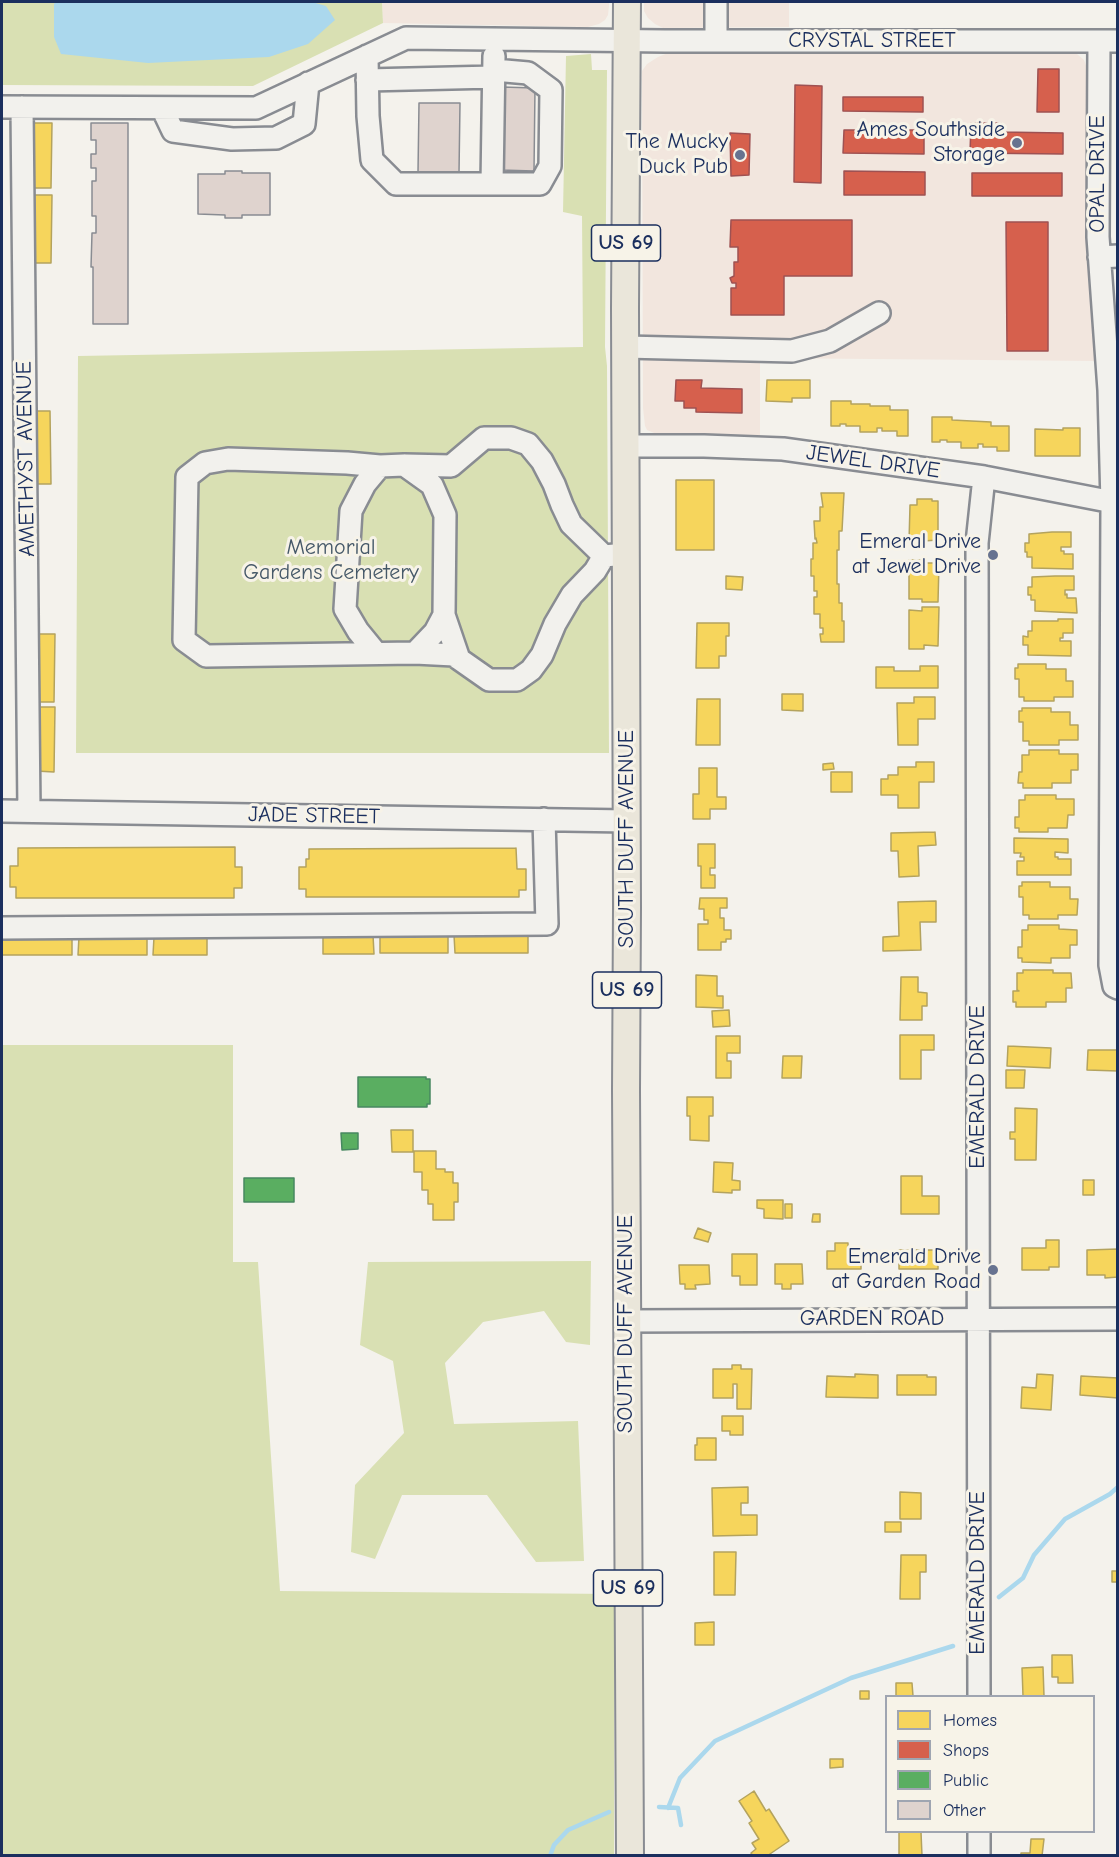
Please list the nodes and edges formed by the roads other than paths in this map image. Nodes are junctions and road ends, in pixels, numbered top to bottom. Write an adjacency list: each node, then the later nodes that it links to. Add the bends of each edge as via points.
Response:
1 (627, 2): 4 (main road, SOUTH DUFF AVENUE / US 69)
2 (716, 2): 5 (street)
3 (494, 39): 4 (street, CRYSTAL STREET); 7 (street, CRYSTAL STREET, via 406,38); 8 (street)
4 (626, 41): 5 (street, CRYSTAL STREET); 16 (main road, SOUTH DUFF AVENUE / US 69)
5 (716, 41): 6 (street, CRYSTAL STREET)
6 (1108, 41): 14 (street, OPAL DRIVE)
7 (367, 56): 9 (street); 10 (street, CRYSTAL STREET)
8 (494, 74): 9 (street); 13 (street); 13 (street, via 528,73 551,90 550,166 540,184)
9 (367, 80): 13 (street, via 372,160 396,184)
10 (309, 83): 12 (street, CRYSTAL STREET, via 256,108); 12 (street, via 304,124 276,138 232,139 173,131)
11 (12, 107): 12 (street, CRYSTAL STREET); 30 (street, AMETHYST AVENUE)
12 (162, 108)
13 (492, 184)
14 (1108, 256): 22 (street, OPAL DRIVE)
15 (879, 313): 16 (street, via 830,341 792,351)
16 (625, 347): 17 (main road, SOUTH DUFF AVENUE / US 69)
17 (626, 446): 21 (street, JEWEL DRIVE, via 783,449); 24 (main road, SOUTH DUFF AVENUE / US 69)
18 (405, 465): 19 (street); 20 (street); 23 (street, via 432,484)
19 (452, 465): 23 (street); 24 (street, via 484,438 511,438 528,444 542,461 571,524)
20 (380, 466): 26 (street, via 364,484 351,512 345,609); 26 (street, via 228,459 205,463 187,477 184,590 184,640 206,656)
21 (984, 477): 22 (street, JEWEL DRIVE); 35 (street, EMERALD DRIVE, via 977,543)
22 (1115, 503): 34 (street, OPAL DRIVE, via 1110,965 1114,986)
23 (445, 515): 25 (street)
24 (615, 555): 28 (street, via 572,595 542,655 517,680 489,680); 32 (main road, SOUTH DUFF AVENUE / US 69)
25 (444, 615): 27 (street, via 435,632); 28 (street)
26 (376, 653): 27 (street)
27 (415, 653): 28 (street, via 454,655)
28 (459, 659)
29 (2, 811): 30 (street, JADE STREET)
30 (29, 811): 31 (street, JADE STREET)
31 (544, 819): 32 (street, JADE STREET); 33 (street, via 548,924)
32 (627, 821): 37 (main road, SOUTH DUFF AVENUE / US 69)
33 (2, 927)
34 (1118, 988)
35 (978, 1318): 36 (street, GARDEN ROAD); 37 (street, GARDEN ROAD); 38 (street, EMERALD DRIVE)
36 (1118, 1318)
37 (627, 1322): 40 (main road, SOUTH DUFF AVENUE / US 69)
38 (979, 1695)
39 (979, 1833): 41 (street)
40 (630, 1856)
41 (979, 1856)

